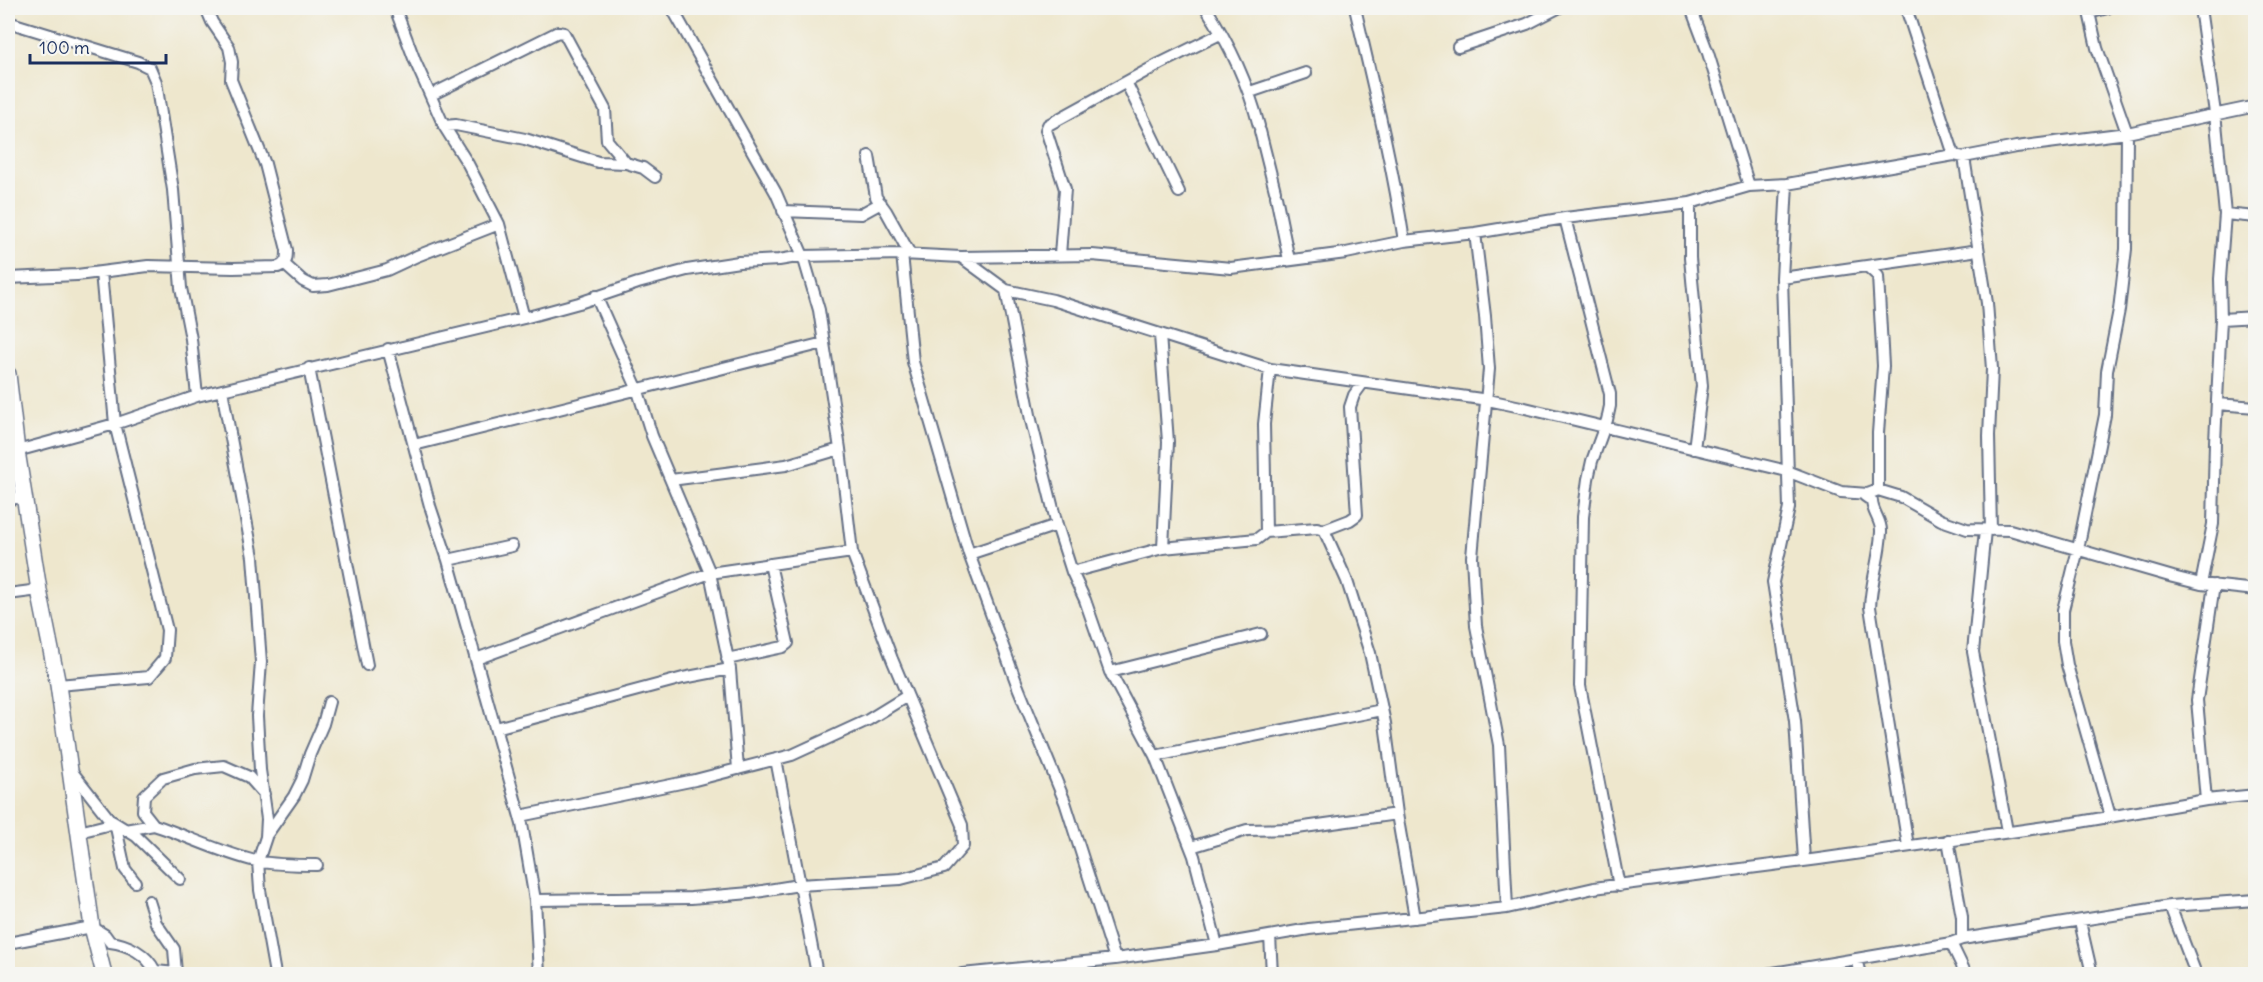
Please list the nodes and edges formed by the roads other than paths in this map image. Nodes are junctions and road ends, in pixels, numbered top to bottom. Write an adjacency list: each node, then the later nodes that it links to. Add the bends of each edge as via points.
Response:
1 (206, 8): 45 (street, via 229,47 231,80 265,164 288,250)
2 (395, 8): 18 (street)
3 (672, 8): 32 (street)
4 (1206, 8): 13 (street)
5 (1355, 8): 38 (street, via 1394,177)
6 (1558, 8): 14 (street, via 1527,24)
7 (1691, 8): 28 (street)
8 (1906, 8): 24 (street)
9 (2107, 8): 11 (street)
10 (2200, 8): 20 (street)
11 (2089, 10): 22 (street, via 2097,48)
12 (8, 22): 46 (street, via 150,68 156,82 173,190)
13 (1220, 34): 16 (street); 17 (street)
14 (1458, 47)
15 (1306, 73): 17 (street)
16 (1126, 82): 29 (street); 41 (street, via 1048,125 1065,189)
17 (1250, 92): 44 (street)
18 (431, 95): 21 (street); 25 (street, via 558,32 564,33 605,109 608,140)
19 (2256, 106): 20 (street)
20 (2215, 113): 22 (street); 33 (street)
21 (444, 126): 25 (street, via 525,139 598,162); 36 (street)
22 (2127, 133): 24 (street); 86 (street, via 2126,249 2120,300 2107,371 2105,415)
23 (869, 156): 30 (street)
24 (1959, 156): 27 (street); 82 (street, via 1988,314 1992,369)
25 (626, 163): 26 (street)
26 (655, 177)
27 (1787, 184): 28 (street); 50 (street)
28 (1749, 186): 31 (street)
29 (1179, 192)
30 (880, 203): 32 (street, via 861,214); 40 (street)
31 (1690, 203): 35 (street); 73 (street, via 1690,258 1702,386)
32 (783, 211): 42 (street)
33 (2225, 214): 34 (street); 55 (street)
34 (2256, 217)
35 (1565, 218): 37 (street); 70 (street, via 1610,394)
36 (499, 224): 45 (street, via 387,270 328,285 303,282); 54 (street)
37 (1474, 233): 38 (street); 66 (street, via 1485,316)
38 (1404, 241): 44 (street)
39 (1972, 251): 47 (street)
40 (906, 254): 42 (street); 43 (street); 88 (street, via 913,362)
41 (1060, 255): 43 (street); 44 (street, via 1231,268)
42 (803, 256): 52 (street, via 687,270); 57 (street)
43 (961, 257): 51 (street)
44 (1289, 260)
45 (284, 264): 46 (street, via 233,268)
46 (180, 266): 48 (street); 65 (street)
47 (1868, 267): 50 (street); 77 (street, via 1878,276 1883,366)
48 (101, 272): 49 (street); 69 (street)
49 (8, 278)
50 (1782, 278): 75 (street)
51 (1006, 290): 56 (street, via 1053,300); 80 (street, via 1031,420)
52 (596, 296): 54 (street); 63 (street)
53 (2256, 317): 55 (street)
54 (524, 318): 58 (street)
55 (2221, 320): 67 (street)
56 (1160, 335): 60 (street); 85 (street, via 1168,442)
57 (824, 343): 63 (street); 72 (street)
58 (388, 349): 59 (street); 71 (street)
59 (309, 368): 64 (street); 101 (street)
60 (1270, 369): 62 (street); 83 (street, via 1263,424)
61 (8, 374): 74 (street)
62 (1362, 384): 66 (street); 81 (street, via 1350,407 1357,515)
63 (637, 388): 71 (street); 76 (street)
64 (222, 390): 65 (street); 112 (street, via 253,557 261,663 257,716)
65 (197, 396): 69 (street)
66 (1488, 400): 70 (street); 138 (street, via 1472,557 1476,626 1499,745)
67 (2217, 404): 68 (street); 93 (street, via 2213,524)
68 (2256, 407)
69 (115, 424): 74 (street); 103 (street, via 167,630 165,658 148,676)
70 (1605, 427): 73 (street); 133 (street, via 1592,461 1583,516 1580,686)
71 (414, 445): 89 (street)
72 (840, 449): 76 (street, via 786,465); 87 (street)
73 (1694, 449): 75 (street)
74 (17, 451): 78 (street)
75 (1787, 471): 77 (street, via 1841,492); 127 (street, via 1789,508 1773,582 1795,721)
76 (671, 480): 92 (street)
77 (1873, 492): 82 (street, via 1901,497 1967,530); 125 (street, via 1865,496 1872,501 1882,529 1870,607)
78 (25, 497): 79 (street); 95 (street)
79 (8, 499)
80 (1057, 525): 88 (street); 91 (street)
81 (1324, 530): 83 (street); 106 (street, via 1347,581 1370,653)
82 (1988, 530): 86 (street, via 2010,530); 121 (street, via 1972,652)
83 (1266, 532): 85 (street, via 1257,538)
84 (512, 546): 89 (street)
85 (1163, 548): 91 (street)
86 (2078, 549): 93 (street); 117 (street, via 2063,610 2063,641)
87 (852, 552): 90 (street); 104 (street)
88 (969, 554): 147 (street, via 1017,687 1065,802)
89 (448, 560): 99 (street)
90 (770, 564): 92 (street); 100 (street, via 788,644)
91 (1072, 572): 102 (street)
92 (710, 573): 99 (street); 100 (street)
93 (2201, 584): 94 (street)
94 (2214, 585): 96 (street); 114 (street, via 2197,700)
95 (39, 590): 97 (street); 103 (street)
96 (2256, 590)
97 (8, 594)
98 (1261, 634): 102 (street)
99 (476, 659): 107 (street)
100 (729, 664): 107 (street); 111 (street)
101 (367, 665)
102 (1110, 672): 108 (street)
103 (58, 685): 110 (street)
104 (907, 696): 109 (street, via 868,720); 132 (street, via 962,825 963,846 944,868 901,879)
105 (329, 702): 123 (street, via 302,780)
106 (1382, 710): 108 (street); 115 (street)
107 (496, 728): 116 (street)
108 (1155, 756): 126 (street)
109 (776, 759): 111 (street); 132 (street)
110 (70, 768): 118 (street); 122 (street)
111 (738, 769): 116 (street)
112 (264, 794): 119 (street, via 249,777 224,766 163,778 144,796 143,811); 123 (street)
113 (2256, 795): 114 (street)
114 (2206, 800): 117 (street)
115 (1397, 814): 126 (street, via 1290,829 1248,830); 139 (street)
116 (520, 816): 134 (street)
117 (2110, 816): 121 (street)
118 (115, 823): 120 (street); 122 (street); 131 (street, via 125,869)
119 (154, 825): 120 (street); 128 (street)
120 (125, 830): 130 (street)
121 (2007, 831): 124 (street)
122 (79, 832): 141 (street)
123 (266, 837): 128 (street)
124 (1948, 840): 125 (street); 143 (street, via 1963,924)
125 (1908, 846): 127 (street)
126 (1191, 847): 146 (street)
127 (1804, 860): 133 (street)
128 (258, 861): 129 (street); 150 (street)
129 (317, 866)
130 (180, 879)
131 (135, 882)
132 (799, 885): 134 (street, via 691,898); 152 (street)
133 (1619, 886): 138 (street)
134 (535, 900): 151 (street)
135 (2256, 900): 137 (street)
136 (149, 901): 141 (street, via 156,923 174,949 176,973 155,970 151,962 125,943 110,942)
137 (2170, 906): 140 (street); 159 (street)
138 (1507, 908): 139 (street)
139 (1415, 918): 142 (street)
140 (2079, 922): 143 (street); 158 (street)
141 (92, 927): 144 (street); 149 (street)
142 (1270, 936): 146 (street); 154 (street)
143 (1962, 939): 145 (street)
144 (8, 943)
145 (1951, 943): 148 (street); 157 (street)
146 (1217, 945): 147 (street)
147 (1115, 959): 153 (street)
148 (1856, 959): 155 (street); 156 (street)
149 (104, 975)
150 (275, 975)
151 (539, 975)
152 (817, 975)
153 (962, 975)
154 (1272, 975)
155 (1767, 975)
156 (1860, 975)
157 (1966, 975)
158 (2092, 975)
159 (2196, 975)

